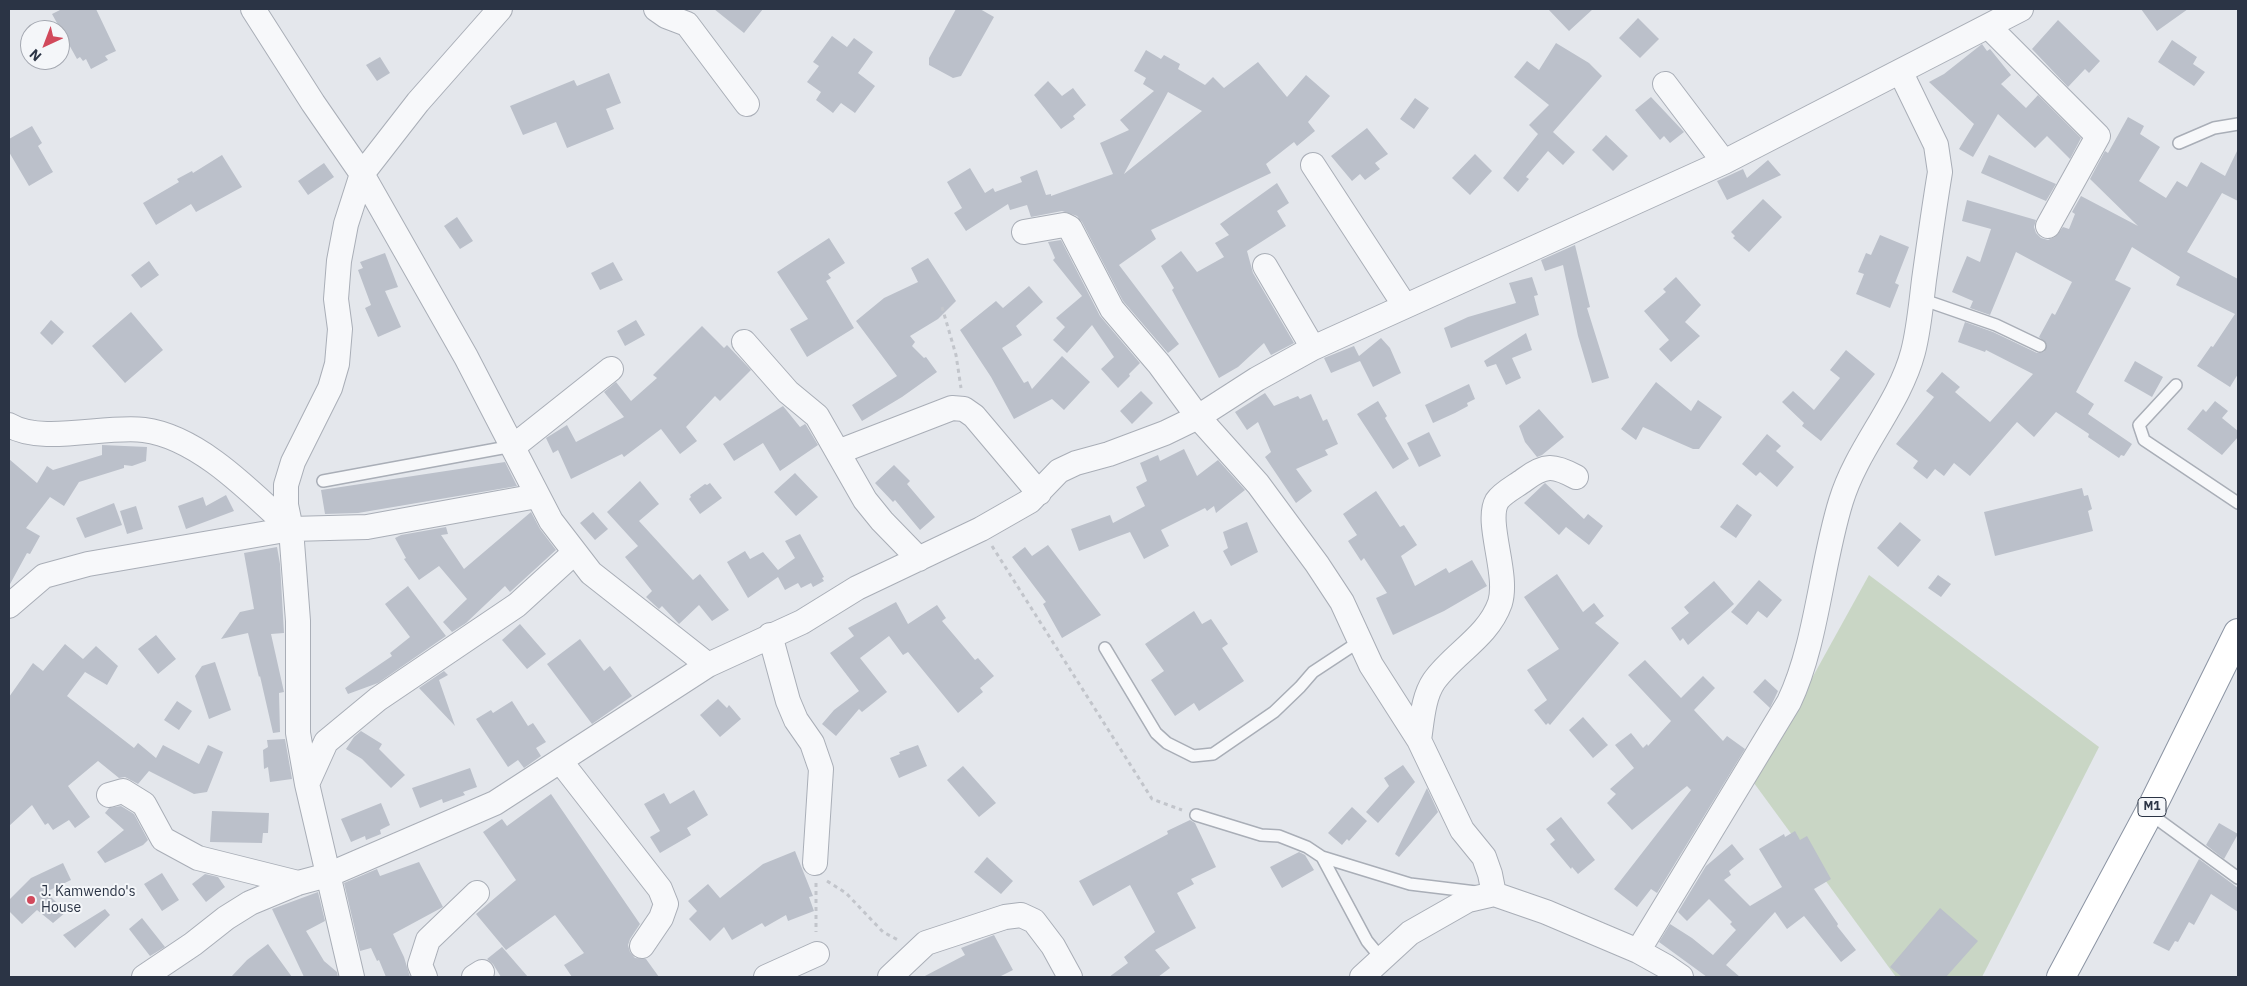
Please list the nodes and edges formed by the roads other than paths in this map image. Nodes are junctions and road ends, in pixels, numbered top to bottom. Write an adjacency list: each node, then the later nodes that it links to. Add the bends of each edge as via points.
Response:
1 (253, 9): 13 (street, via 312,103)
2 (500, 9): 13 (street, via 418,102)
3 (656, 9): 8 (street, via 687,24)
4 (2021, 9): 5 (street)
5 (1989, 27): 6 (street); 14 (street, via 2098,136)
6 (1901, 73): 11 (street); 17 (street, via 1936,144 1940,172)
7 (1665, 84): 11 (street)
8 (747, 104)
9 (2238, 124): 10 (lane, via 2214,128)
10 (2179, 143)
11 (1724, 162): 18 (street)
12 (1313, 165): 18 (street)
13 (362, 174): 26 (street); 33 (street, via 346,224 339,261 336,299 340,329 336,364 330,388 293,462 286,485)
14 (2048, 226)
15 (1024, 232): 24 (street, via 1064,225 1070,228 1112,308)
16 (1265, 266): 21 (street)
17 (1921, 299): 20 (lane, via 1996,325); 57 (street, via 1913,352 1896,394 1858,459 1842,498 1796,687)
18 (1405, 306): 21 (street)
19 (744, 342): 27 (street, via 788,392 818,416)
20 (2040, 346)
21 (1313, 348): 24 (street)
22 (611, 369): 26 (street)
23 (2176, 385): 32 (lane, via 2139,425 2144,440)
24 (1198, 417): 30 (street, via 1165,433 1059,471); 39 (street, via 1258,484 1317,564 1342,602)
25 (10, 427): 33 (street, via 40,434 120,428 146,430 174,440 209,456)
26 (514, 446): 29 (lane); 31 (street)
27 (838, 452): 30 (street, via 952,408 964,409 974,416); 35 (street, via 865,500)
28 (1576, 477): 43 (street, via 1559,468 1546,468 1532,474 1498,500 1494,519 1503,584 1500,603 1480,635 1434,681 1424,708)
29 (323, 481)
30 (1039, 493): 35 (street, via 981,529)
31 (537, 496): 33 (street, via 367,527); 34 (street)
32 (2238, 503)
33 (291, 529): 36 (street, via 88,564 44,576); 45 (street, via 298,621 298,733)
34 (574, 553): 42 (street, via 618,596); 45 (street, via 517,605 378,699 326,742)
35 (919, 559): 38 (street, via 858,588 802,622)
36 (9, 606)
37 (2238, 633): 41 (highway, M1)
38 (770, 635): 42 (street); 50 (street, via 788,701 812,743 820,769)
39 (1360, 641): 40 (lane, via 1313,672 1274,712 1213,754 1192,756 1167,743 1156,732); 43 (street, via 1371,665)
40 (1105, 648)
41 (2232, 661): 47 (highway, M1)
42 (708, 664): 44 (street)
43 (1418, 740): 55 (street, via 1462,830 1484,857)
44 (561, 762): 51 (street, via 495,804); 56 (street, via 660,889 666,904 661,918)
45 (308, 784): 51 (street)
46 (109, 795): 53 (street, via 122,791 144,804 163,840 198,858)
47 (2149, 813): 52 (lane); 68 (highway, M1)
48 (1196, 815): 49 (lane, via 1261,835 1279,836 1307,847)
49 (1322, 858): 55 (lane, via 1410,884); 59 (lane, via 1367,940)
50 (816, 869)
51 (328, 875): 53 (street); 61 (street)
52 (2238, 878)
53 (298, 882): 60 (street, via 242,908)
54 (477, 893): 62 (street, via 428,940 420,965)
55 (1494, 894): 57 (street); 59 (street, via 1468,900 1434,917)
56 (642, 946)
57 (1638, 951): 67 (street)
58 (817, 954): 63 (street)
59 (1381, 958): 66 (street)
60 (144, 977)
61 (352, 977)
62 (425, 977)
63 (766, 977)
64 (890, 977): 65 (street, via 926,943 1005,917 1021,915 1034,921)
65 (1070, 977)
66 (1362, 977)
67 (1680, 977)
68 (2061, 977)

